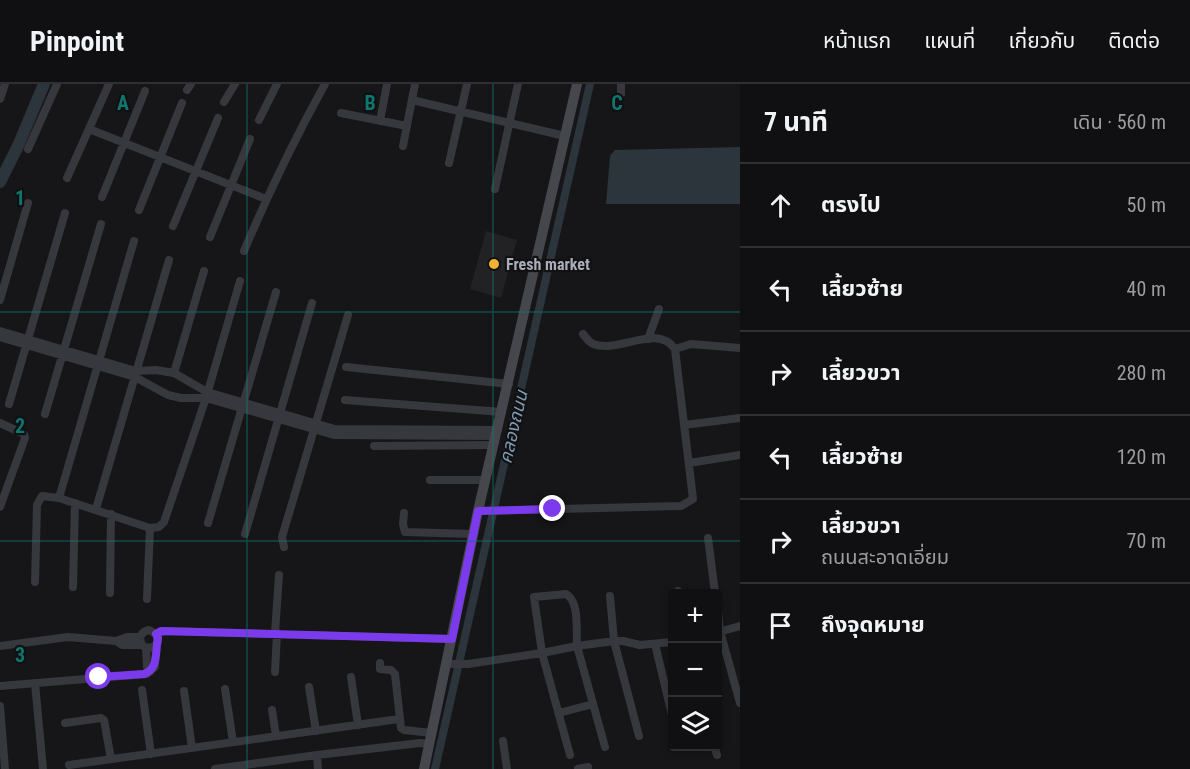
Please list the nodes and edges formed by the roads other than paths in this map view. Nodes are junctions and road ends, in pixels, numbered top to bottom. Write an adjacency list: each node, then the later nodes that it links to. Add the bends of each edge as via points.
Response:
1 (5, 84): 15 (street)
2 (57, 84): 31 (street)
3 (109, 84): 26 (street)
4 (235, 84): 17 (street)
5 (277, 84): 22 (street)
6 (326, 84): 39 (street)
7 (387, 84): 23 (street)
8 (416, 84): 16 (street)
9 (467, 84): 19 (street)
10 (518, 84): 24 (street)
11 (577, 84): 27 (street)
12 (621, 84): 14 (street)
13 (146, 91): 29 (street)
14 (621, 94)
15 (0, 99)
16 (412, 100): 19 (street); 25 (street)
17 (224, 102)
18 (182, 103): 32 (street)
19 (461, 112): 24 (street); 33 (street)
20 (341, 113): 23 (street)
21 (218, 118): 34 (street)
22 (259, 120)
23 (380, 121): 25 (street)
24 (510, 123): 27 (street); 37 (street)
25 (407, 126): 30 (street)
26 (89, 129): 29 (street); 35 (street)
27 (566, 136): 68 (street)
28 (250, 139): 36 (street)
29 (124, 142): 32 (street); 38 (street)
30 (403, 146)
31 (28, 149)
32 (160, 157): 34 (street); 41 (street)
33 (449, 163)
34 (195, 170): 36 (street); 44 (street)
35 (68, 178)
36 (232, 186): 39 (street); 45 (street)
37 (495, 189)
38 (102, 196)
39 (266, 200): 47 (street)
40 (28, 203): 52 (street)
41 (139, 210)
42 (65, 213): 60 (street)
43 (101, 224): 63 (street)
44 (173, 226)
45 (210, 237)
46 (134, 242): 64 (street)
47 (244, 251)
48 (169, 260): 66 (street)
49 (204, 271): 67 (street)
50 (240, 281): 69 (street)
51 (276, 292): 72 (street)
52 (0, 300)
53 (312, 303): 75 (street)
54 (659, 309): 59 (street)
55 (348, 315): 79 (street)
56 (0, 331): 60 (street)
57 (584, 334): 59 (street, via 593,344 602,346)
58 (0, 337): 60 (street)
59 (648, 339): 62 (street, via 667,342)
60 (27, 342): 63 (street); 71 (street)
61 (740, 348): 62 (street, via 691,344)
62 (675, 349): 78 (street)
63 (64, 352): 64 (street); 74 (street)
64 (99, 363): 66 (street); 86 (street)
65 (346, 367): 68 (street)
66 (135, 374): 67 (street, via 156,370); 69 (street, via 168,395); 89 (street)
67 (174, 374): 69 (street)
68 (509, 384): 73 (street)
69 (207, 395): 72 (street); 94 (street, via 164,522)
70 (345, 400): 73 (street)
71 (9, 404)
72 (243, 405): 75 (street); 93 (street)
73 (502, 412): 80 (street)
74 (45, 414)
75 (279, 416): 79 (street); 95 (street)
76 (740, 418): 78 (street)
77 (0, 423): 88 (street, via 20,431 25,438)
78 (684, 425): 83 (street)
79 (315, 427): 80 (street, via 354,433); 98 (street, via 282,537)
80 (496, 437): 81 (street); 85 (street)
81 (374, 446)
82 (740, 455): 83 (street)
83 (689, 463): 90 (street, via 693,499 681,506)
84 (430, 480): 85 (street)
85 (486, 480): 90 (street)
86 (59, 498): 87 (street); 100 (street, via 44,495 37,505)
87 (75, 503): 89 (street); 101 (street)
88 (0, 507)
89 (96, 509): 92 (street)
90 (482, 511): 96 (street)
91 (404, 513): 96 (street, via 405,532)
92 (111, 514): 94 (street); 103 (street)
93 (208, 524)
94 (150, 528): 105 (street)
95 (245, 534)
96 (473, 534): 110 (street)
97 (708, 538): 102 (street)
98 (284, 547)
99 (279, 575): 108 (street)
100 (35, 582)
101 (73, 587)
102 (714, 589)
103 (110, 593)
104 (609, 596): 111 (street)
105 (147, 598)
106 (740, 626): 107 (street)
107 (722, 631)
108 (276, 633): 109 (street); 110 (street); 123 (street)
109 (156, 634): 114 (street, via 146,631); 116 (street)
110 (452, 639): 121 (street)
111 (614, 640): 115 (street); 118 (street); 142 (street)
112 (668, 642): 115 (street)
113 (722, 642): 132 (street)
114 (143, 643): 116 (street); 117 (street, via 122,645 116,641 68,637); 122 (street)
115 (655, 644): 131 (street)
116 (156, 645): 122 (street, via 155,667)
117 (0, 646)
118 (577, 646): 119 (street); 119 (street, via 571,596 534,597); 133 (street)
119 (542, 652): 121 (street); 136 (street)
120 (380, 663): 137 (street, via 380,669 395,674)
121 (450, 664): 143 (street)
122 (150, 672): 125 (street)
123 (275, 672)
124 (351, 677): 139 (street)
125 (36, 683): 126 (street); 157 (street)
126 (0, 686)
127 (309, 687): 140 (street)
128 (225, 689): 145 (street)
129 (142, 690): 149 (street)
130 (184, 692): 147 (street)
131 (668, 698)
132 (740, 703)
133 (593, 704): 136 (street); 146 (street)
134 (0, 706): 156 (street)
135 (272, 710): 141 (street)
136 (559, 713): 151 (street)
137 (399, 719): 139 (street); 143 (street, via 404,730)
138 (65, 723): 153 (street, via 104,720)
139 (358, 725): 140 (street)
140 (316, 731): 141 (street)
141 (276, 736): 145 (street)
142 (639, 736)
143 (431, 738): 150 (street); 160 (street)
144 (503, 741): 161 (street)
145 (233, 742): 147 (street)
146 (605, 747)
147 (192, 748): 149 (street)
148 (716, 751): 152 (street)
149 (151, 754): 153 (street)
150 (317, 755): 158 (street); 159 (street)
151 (570, 755)
152 (717, 755)
153 (111, 759): 154 (street)
154 (69, 765)
155 (588, 767): 162 (street)
156 (6, 769)
157 (43, 769)
158 (216, 769)
159 (316, 769)
160 (424, 769)
161 (507, 769)
162 (578, 769)

